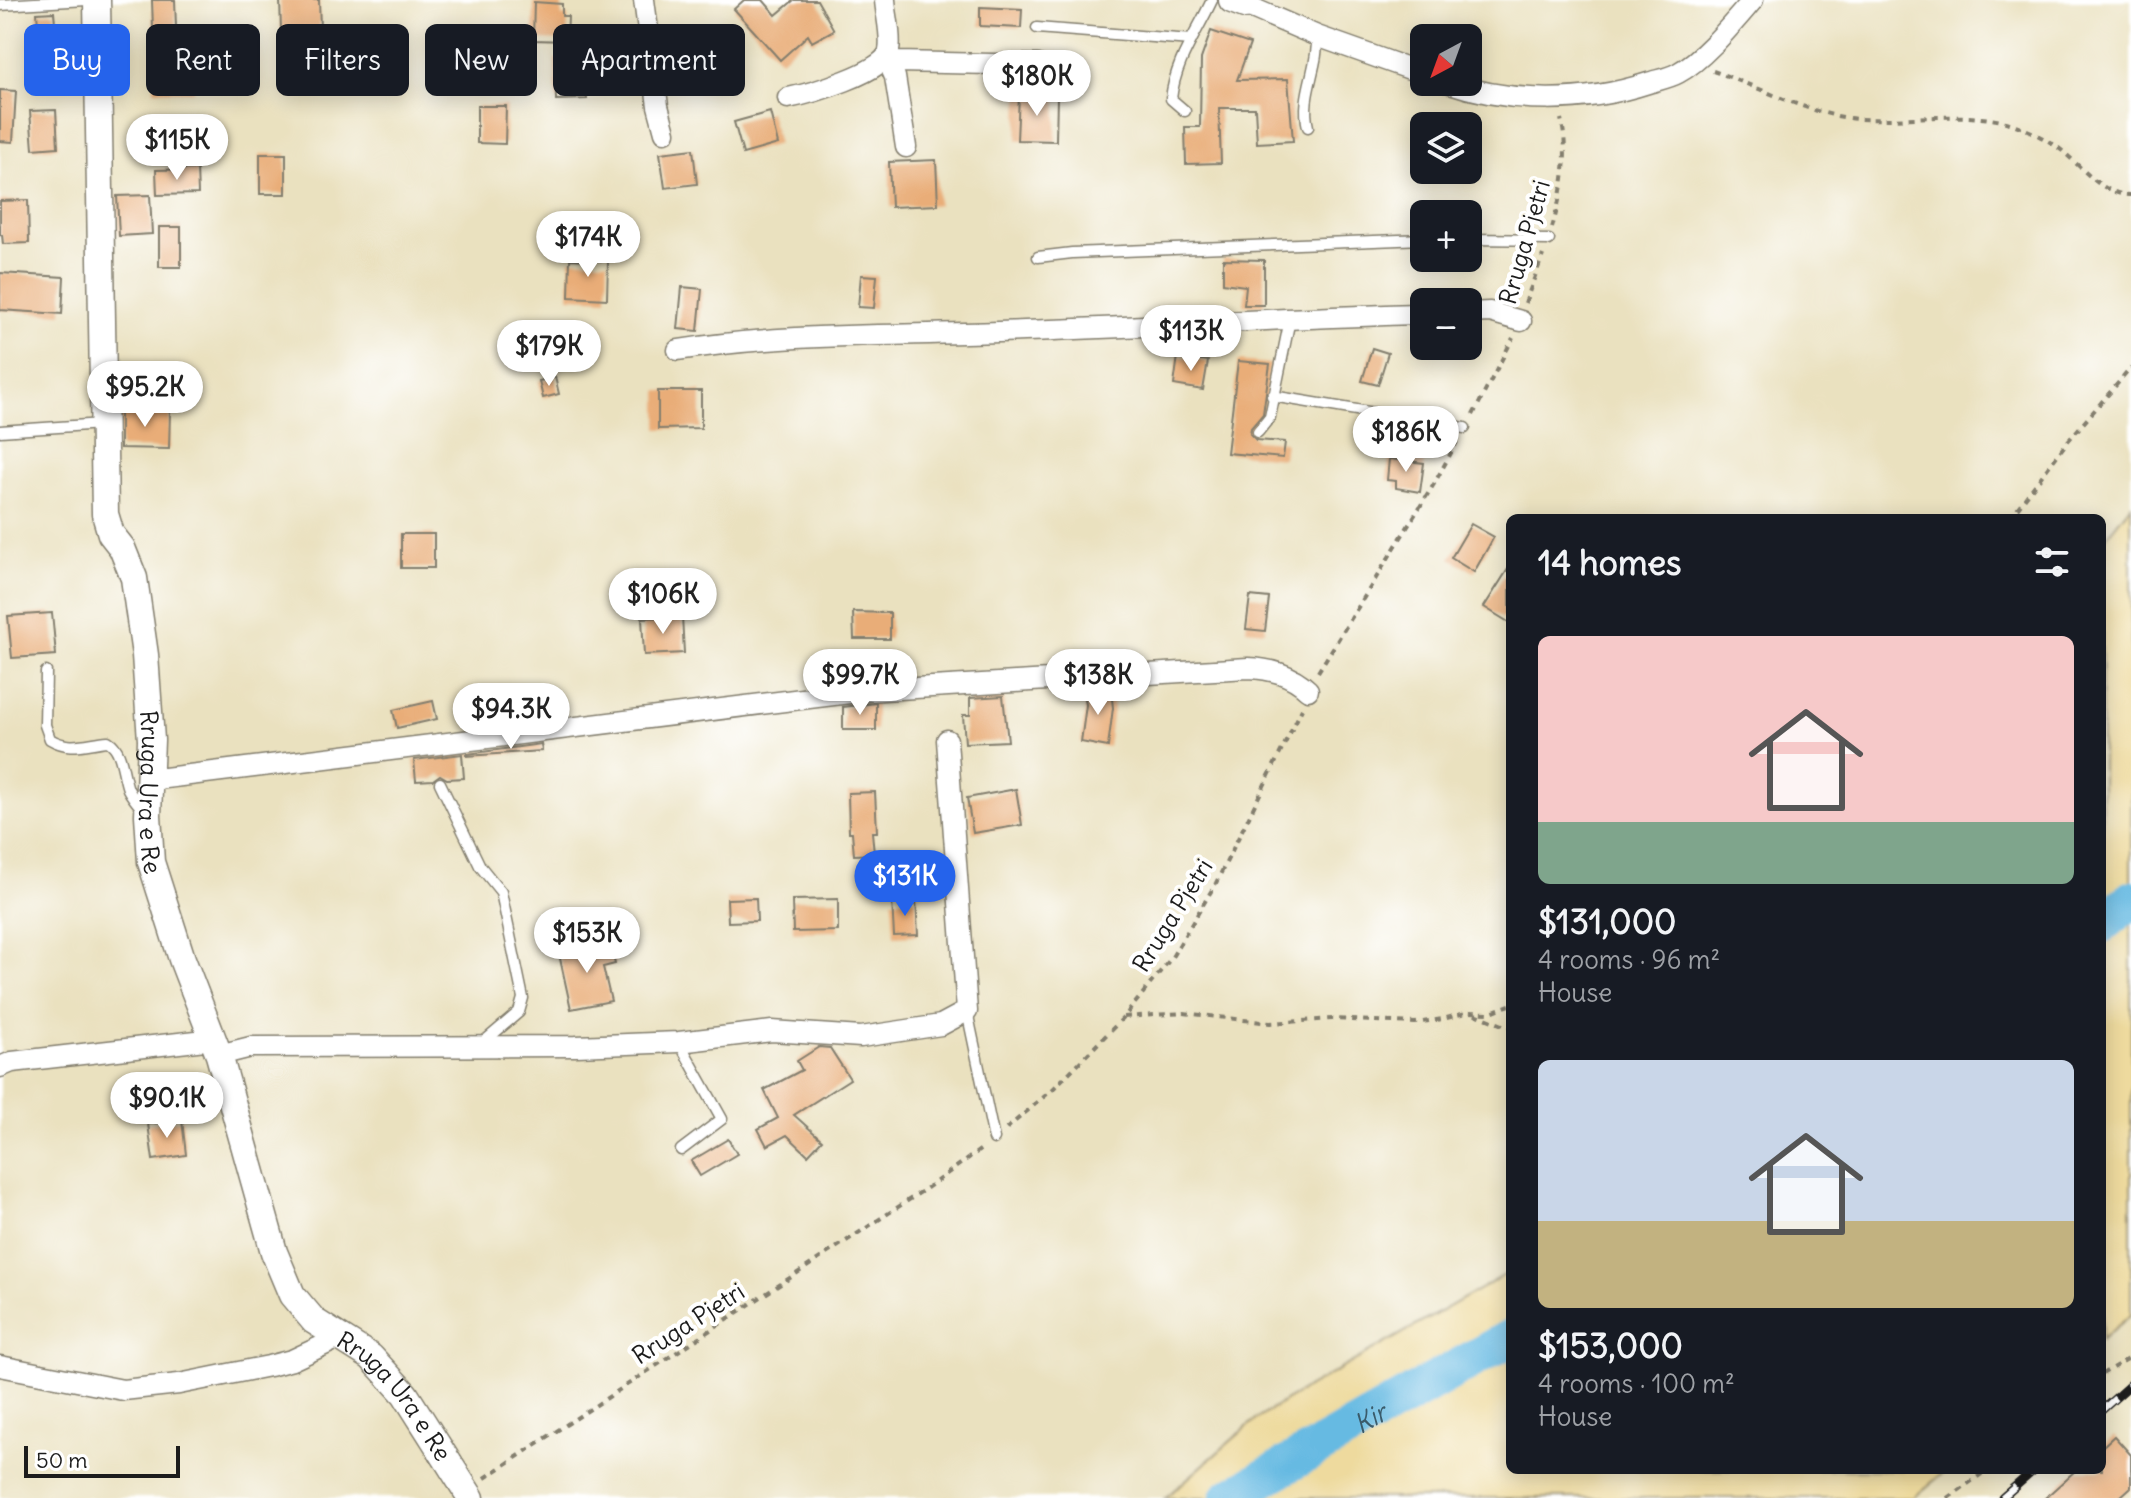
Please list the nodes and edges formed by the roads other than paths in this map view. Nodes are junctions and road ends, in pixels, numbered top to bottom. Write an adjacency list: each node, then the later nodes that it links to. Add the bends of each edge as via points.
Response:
1 (87, 0): 8 (lane)
2 (97, 0): 31 (street, Rruga Ura e Re)
3 (644, 0): 19 (street)
4 (885, 0): 12 (street)
5 (1212, 0): 11 (lane)
6 (1753, 0): 15 (street, via 1716,42 1678,73 1584,96 1547,99)
7 (1241, 2): 10 (street)
8 (0, 5)
9 (1037, 28): 11 (lane)
10 (1317, 36): 13 (street); 18 (lane, via 1305,102)
11 (1191, 40): 17 (lane, via 1178,65 1171,99)
12 (886, 57): 14 (street, via 897,62 1038,65); 16 (street, via 867,71); 20 (street, via 895,77)
13 (1410, 69)
14 (1038, 82)
15 (1482, 92)
16 (788, 98)
17 (1185, 111)
18 (1308, 127)
19 (665, 132)
20 (906, 147)
21 (1482, 239): 23 (lane)
22 (1410, 240): 24 (lane)
23 (1549, 240)
24 (1038, 257)
25 (1482, 312): 28 (street)
26 (1410, 315): 27 (street)
27 (1290, 319): 29 (street, via 798,337); 30 (lane)
28 (1521, 321)
29 (678, 350)
30 (1272, 396): 32 (lane); 34 (lane, via 1270,417)
31 (104, 424): 33 (lane); 38 (street, Rruga Ura e Re, via 105,514 134,578 145,655)
32 (1465, 428)
33 (0, 431)
34 (1258, 432)
35 (46, 672): 40 (lane, via 45,725 50,739 72,747 114,744 131,794)
36 (1308, 690): 38 (street, via 1283,674 1248,668 866,691)
37 (947, 740): 41 (street)
38 (149, 780): 40 (street, Rruga Ura e Re)
39 (440, 783): 43 (lane, via 480,866 501,892 523,998 519,1012)
40 (148, 815): 44 (street, Rruga Ura e Re, via 151,862)
41 (967, 1011): 42 (street, via 941,1025 902,1033 861,1037 772,1031); 46 (lane)
42 (679, 1042): 43 (street); 47 (lane, via 722,1119)
43 (479, 1046): 44 (street)
44 (216, 1047): 45 (street); 48 (street, Rruga Ura e Re, via 274,1252 292,1295 314,1321)
45 (0, 1067)
46 (994, 1139)
47 (681, 1150)
48 (339, 1338): 49 (street, via 269,1366 123,1390); 50 (street, Rruga Ura e Re, via 371,1357 405,1394)
49 (0, 1366)
50 (469, 1494)

